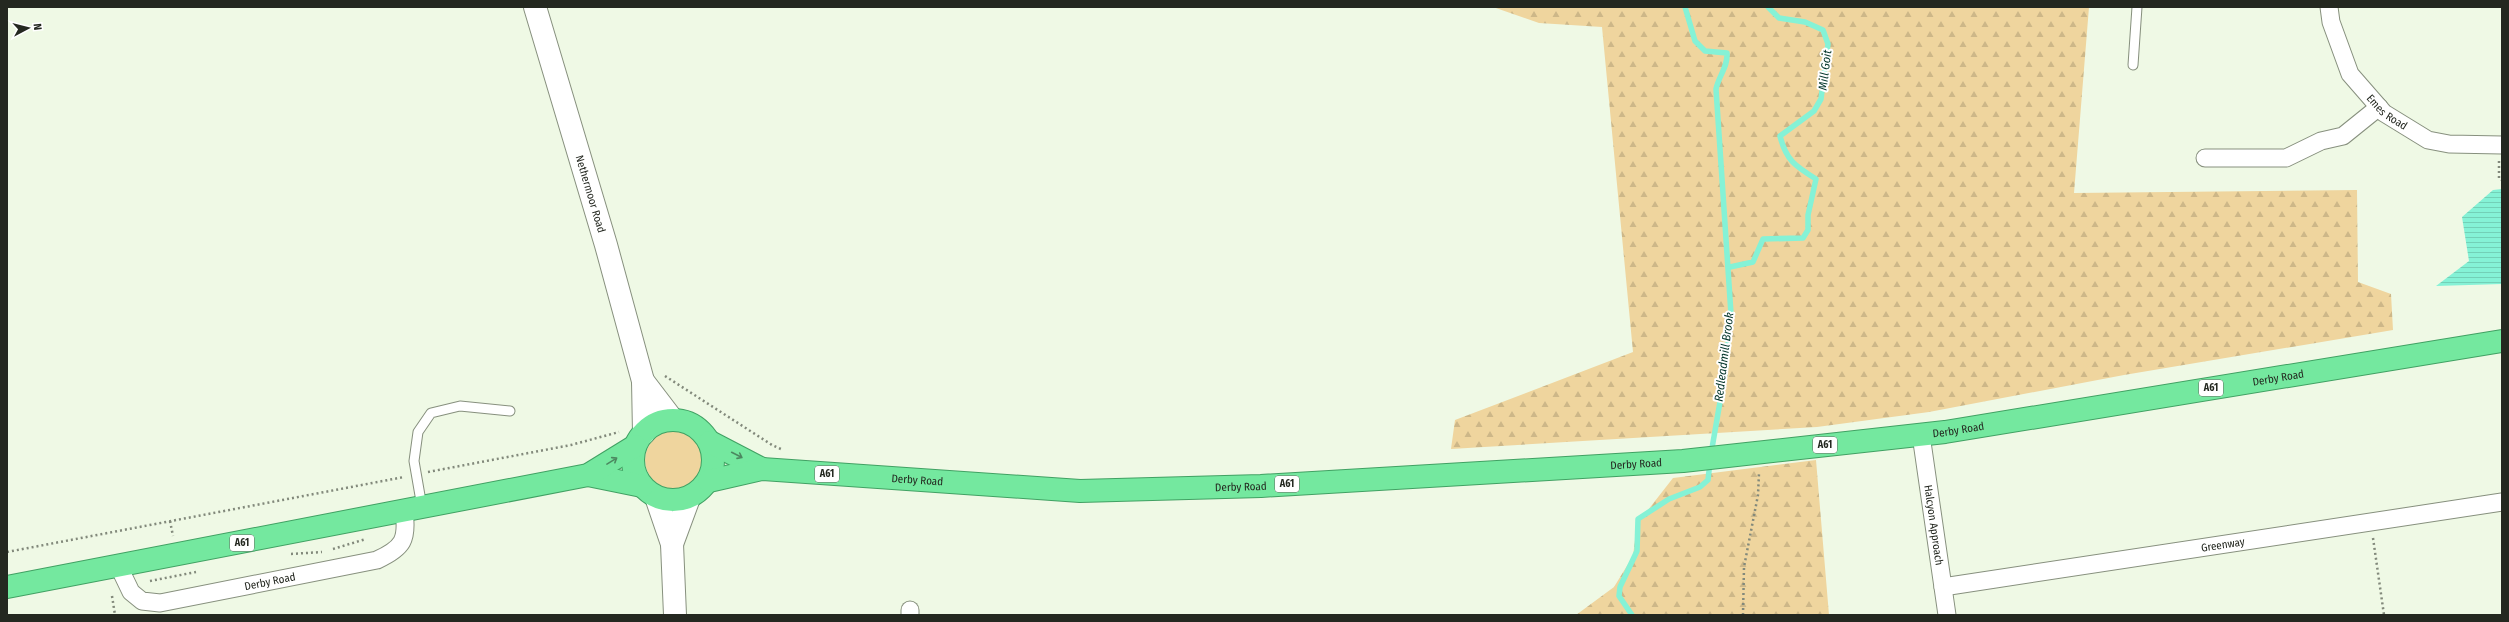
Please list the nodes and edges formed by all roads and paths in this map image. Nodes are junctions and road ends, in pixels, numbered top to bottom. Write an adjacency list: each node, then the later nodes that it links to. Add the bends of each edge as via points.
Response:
1 (535, 7): 9 (street, Nethermoor Road, via 606,245)
2 (2137, 7): 4 (lane)
3 (2329, 7): 5 (street, Emes Road, via 2331,22 2350,74)
4 (2132, 65)
5 (2379, 107): 6 (street, Emes Road, via 2428,140 2449,144); 7 (street, via 2344,136 2321,141 2286,158)
6 (2502, 145)
7 (2205, 158)
8 (2502, 341): 12 (highway, Derby Road / A61)
9 (652, 377): 11 (street, Nethermoor Road); 13 (street, Nethermoor Road); 15 (path, via 772,445)
10 (510, 411): 18 (lane, via 460,406 431,413 418,432 414,461)
11 (672, 419): 13 (highway, via 662,421); 14 (highway, via 688,422 701,430)
12 (1921, 435): 16 (highway, Derby Road / A61); 30 (street, Halcyon Approach)
13 (634, 436): 18 (path); 19 (highway, A61, one-way to 13); 21 (highway, via 634,467)
14 (710, 442): 17 (highway, Derby Road / A61, one-way to 17); 20 (highway, via 714,455)
15 (790, 452)
16 (1760, 452): 17 (highway, Derby Road / A61, via 1683,460 1261,486 1080,491); 32 (path, via 1758,495 1744,567)
17 (762, 469): 20 (highway, Derby Road / A61)
18 (416, 474): 24 (lane); 27 (path)
19 (588, 475): 21 (highway, A61); 24 (highway, A61)
20 (709, 481): 22 (highway)
21 (649, 492): 22 (highway, via 678,501); 26 (street)
22 (689, 498): 26 (street)
23 (2502, 502): 25 (street, Greenway)
24 (413, 509): 28 (highway, A61); 28 (street, Derby Road, via 406,526 405,539 395,552 377,560 192,598 160,603 142,601 131,592)
25 (2371, 524): 30 (street, Greenway); 34 (path)
26 (672, 544): 31 (street)
27 (7, 552)
28 (119, 567): 29 (highway, A61)
29 (7, 587)
30 (1943, 587): 33 (street, Halcyon Approach)
31 (675, 615)
32 (1743, 615)
33 (1947, 615)
34 (2384, 615)

